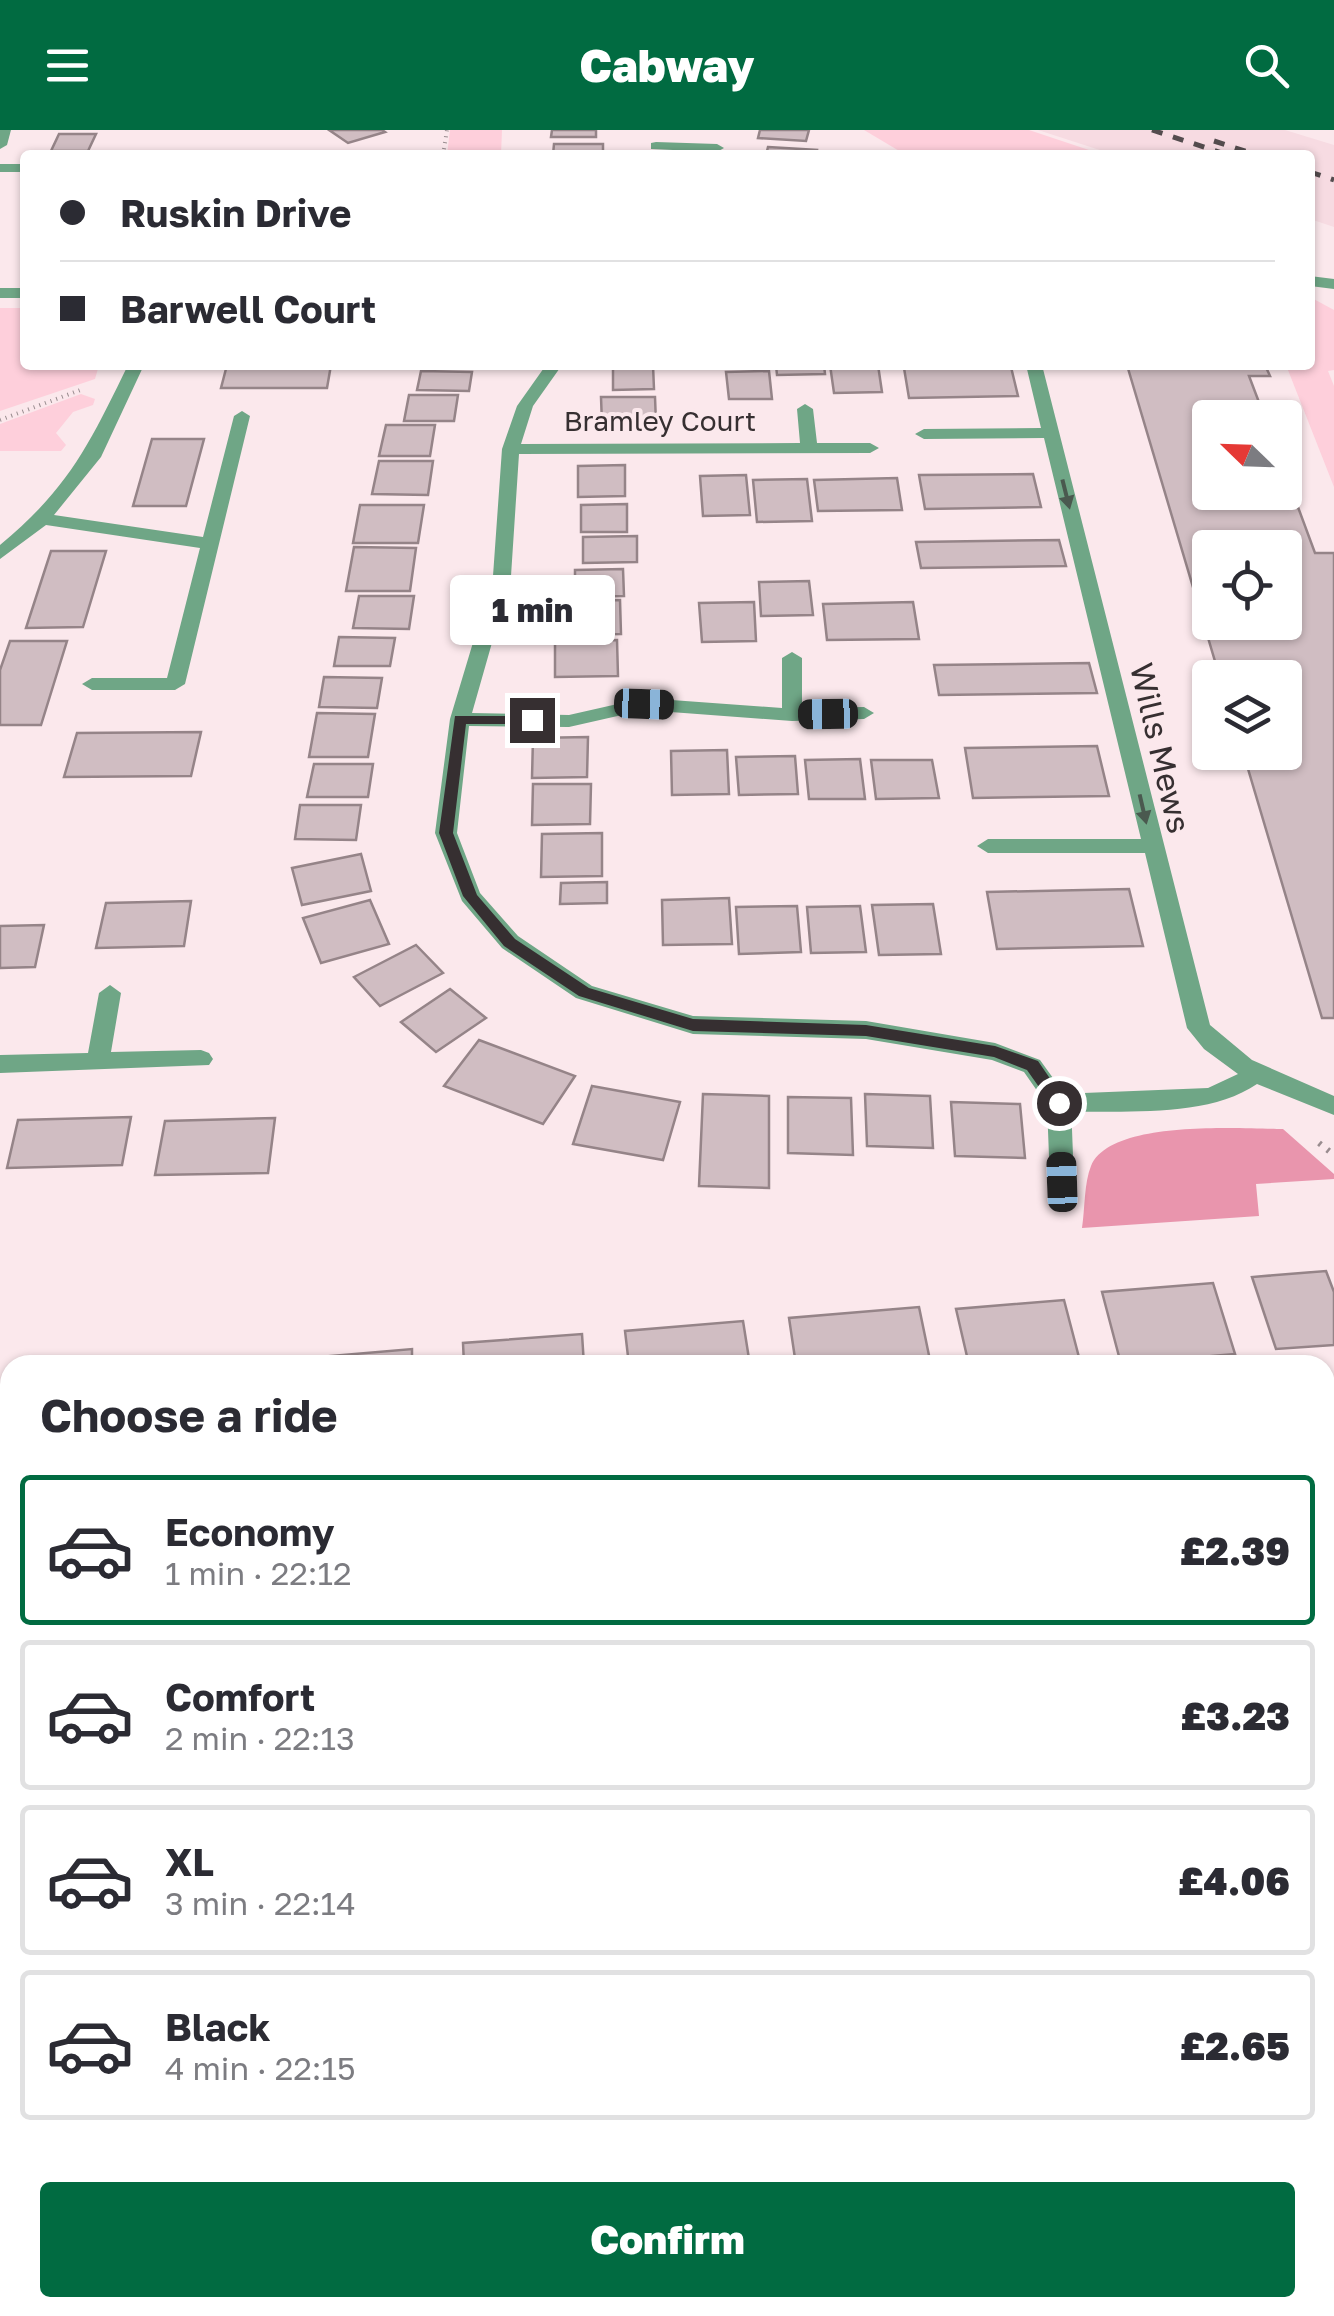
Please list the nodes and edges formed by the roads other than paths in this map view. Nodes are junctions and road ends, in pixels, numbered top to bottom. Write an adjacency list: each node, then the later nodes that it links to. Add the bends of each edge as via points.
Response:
1 (4, 130): 2 (street)
2 (0, 145)
3 (717, 148): 4 (street)
4 (676, 150)
5 (134, 370): 15 (street, via 92,457)
6 (550, 370): 14 (street, via 525,406)
7 (1035, 370): 10 (street, Wills Mews)
8 (804, 409): 12 (street, Bramley Court)
9 (242, 416): 16 (street)
10 (1052, 432): 11 (street); 24 (street, Wills Mews, one-way to 24)
11 (924, 434)
12 (808, 448): 13 (street, Bramley Court); 14 (street, Bramley Court)
13 (870, 448)
14 (511, 449): 22 (street, via 502,576)
15 (42, 520): 16 (street); 17 (street)
16 (210, 544): 19 (street, via 175,684)
17 (0, 554)
18 (792, 658): 21 (street)
19 (92, 684)
20 (864, 714): 21 (street)
21 (792, 715): 22 (street, via 644,704 568,721)
22 (460, 719): 32 (street, via 446,833 470,896 510,942 584,992 693,1025 866,1030 995,1052 1032,1066)
23 (988, 846): 24 (street)
24 (1152, 846): 29 (street, Wills Mews, via 1199,1028 1214,1047)
25 (110, 993): 27 (street)
26 (202, 1059): 27 (street)
27 (98, 1062): 28 (street)
28 (0, 1064)
29 (1256, 1074): 31 (street, Wills Mews); 32 (street, via 1208,1097)
30 (1334, 1091): 31 (street)
31 (1298, 1092): 33 (street, Wills Mews)
32 (1059, 1103): 34 (street)
33 (1334, 1106)
34 (1062, 1182)

